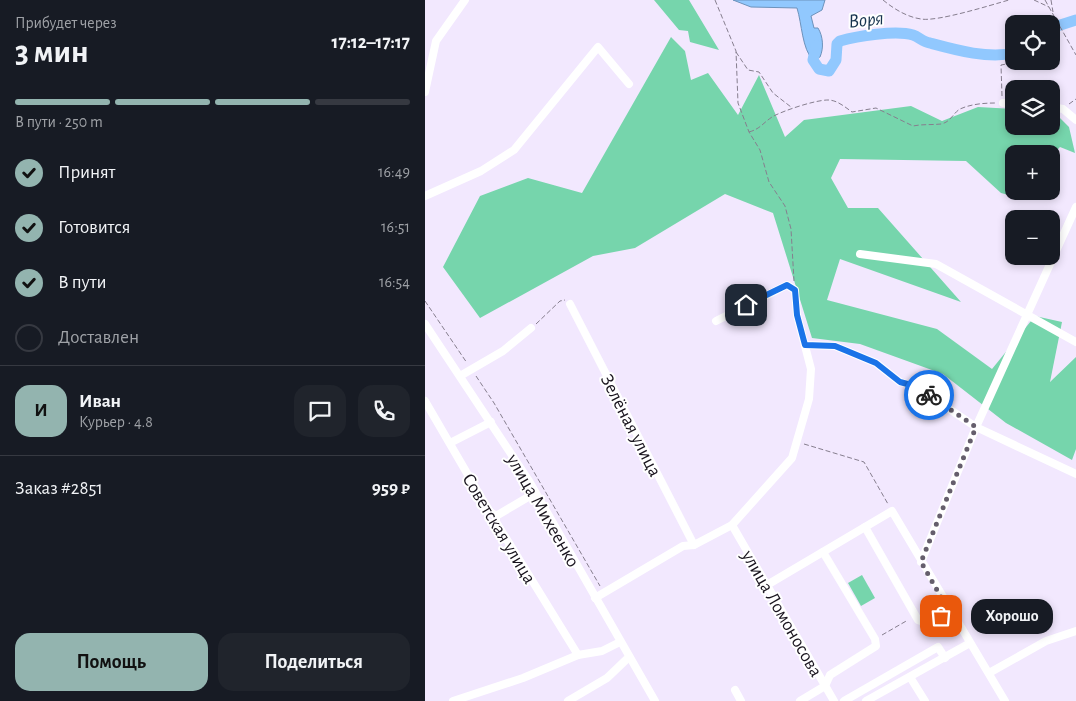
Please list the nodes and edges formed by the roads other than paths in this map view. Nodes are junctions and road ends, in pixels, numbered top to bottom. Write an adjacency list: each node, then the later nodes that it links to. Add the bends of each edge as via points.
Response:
1 (465, 0): 3 (street, via 437,41)
2 (629, 84): 6 (street, via 598,47 514,150 481,171)
3 (425, 92)
4 (1060, 108): 5 (street)
5 (1076, 120)
6 (425, 196)
7 (1076, 207): 10 (street)
8 (860, 254): 10 (street, via 936,264)
9 (571, 304): 26 (street, Зелёная улица)
10 (1026, 315): 14 (street); 19 (street)
11 (715, 321): 15 (street, via 787,285 795,290 797,315)
12 (425, 324): 16 (street, улица Михеенко)
13 (531, 328): 16 (street, via 503,351)
14 (1076, 342)
15 (805, 345): 19 (street, via 835,346 876,363 900,382 915,386); 24 (street, via 811,369 809,399 792,458)
16 (460, 376): 18 (street, улица Михеенко)
17 (425, 401): 20 (street, Советская улица)
18 (491, 422): 20 (street); 22 (street, улица Михеенко)
19 (976, 427): 21 (street); 28 (street)
20 (450, 443): 23 (street, Советская улица, via 489,511)
21 (1076, 474)
22 (535, 493): 23 (street); 30 (street, улица Михеенко)
23 (496, 516): 35 (street, Советская улица, via 496,522)
24 (732, 525): 26 (street); 29 (street, улица Ломоносова)
25 (865, 527): 27 (street); 28 (street, via 892,512); 31 (street, via 918,620 928,622)
26 (694, 545): 30 (street, via 683,546)
27 (823, 552): 29 (street); 40 (street, via 875,640 874,648 830,676)
28 (921, 562): 31 (street)
29 (767, 585): 40 (street, улица Ломоносова)
30 (595, 598): 33 (street, улица Михеенко)
31 (949, 611): 34 (street)
32 (1076, 631): 38 (street, via 1046,641)
33 (620, 642): 35 (street, via 602,651); 36 (street, улица Михеенко)
34 (970, 643): 37 (street); 38 (street)
35 (578, 655): 42 (street)
36 (629, 656): 44 (street, via 607,678); 45 (street, улица Михеенко)
37 (945, 658): 39 (street); 49 (street, via 938,647)
38 (989, 673): 52 (street)
39 (910, 677): 50 (street); 51 (street)
40 (825, 686): 47 (street); 48 (street, улица Ломоносова)
41 (735, 690): 46 (street)
42 (466, 699): 43 (street)
43 (453, 701)
44 (568, 701)
45 (654, 701)
46 (741, 701)
47 (800, 701)
48 (833, 701)
49 (844, 701)
50 (866, 701)
51 (925, 701)
52 (1005, 701)

